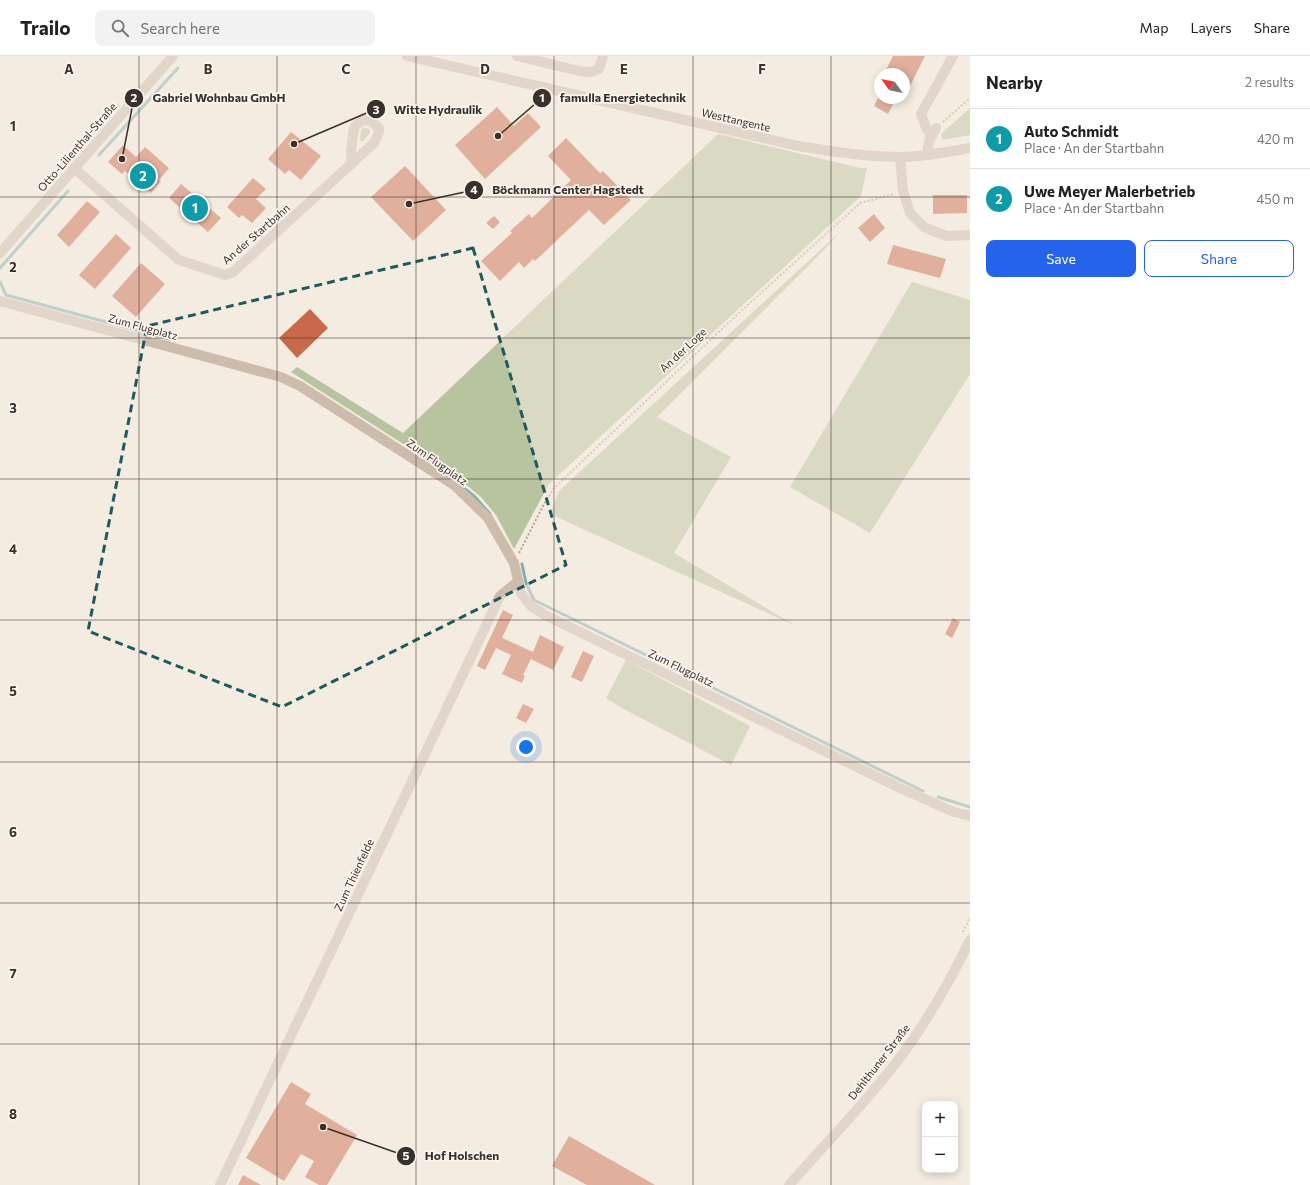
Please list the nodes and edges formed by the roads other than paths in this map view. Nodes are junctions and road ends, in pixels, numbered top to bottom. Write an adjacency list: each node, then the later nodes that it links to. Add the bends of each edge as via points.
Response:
1 (173, 56): 10 (street, Otto-Lilienthal-Straße)
2 (407, 56): 8 (street, Westtangente, via 798,146)
3 (517, 56): 4 (street, via 579,71 594,72 599,69)
4 (603, 56)
5 (953, 56): 7 (street, via 921,114 927,130 934,132 929,141)
6 (970, 148): 7 (street, Westtangente)
7 (927, 155): 8 (street, Westtangente)
8 (900, 157): 11 (street, via 903,191 910,213 924,227 946,236)
9 (352, 164): 10 (street, An der Startbahn, via 233,272 225,275 179,260)
10 (74, 168): 12 (street, Otto-Lilienthal-Straße)
11 (970, 235)
12 (0, 253)
13 (0, 300): 14 (street, Zum Flugplatz, via 281,377 300,386 454,485 488,518 514,563)
14 (517, 582): 15 (street, Zum Flugplatz, via 521,593 531,606 545,615 900,788 954,812); 17 (street, Zum Thienfelde, via 500,596)
15 (970, 816)
16 (965, 939): 18 (street, Dehlthuner Straße, via 938,1001 905,1051)
17 (220, 1185)
18 (789, 1185)

